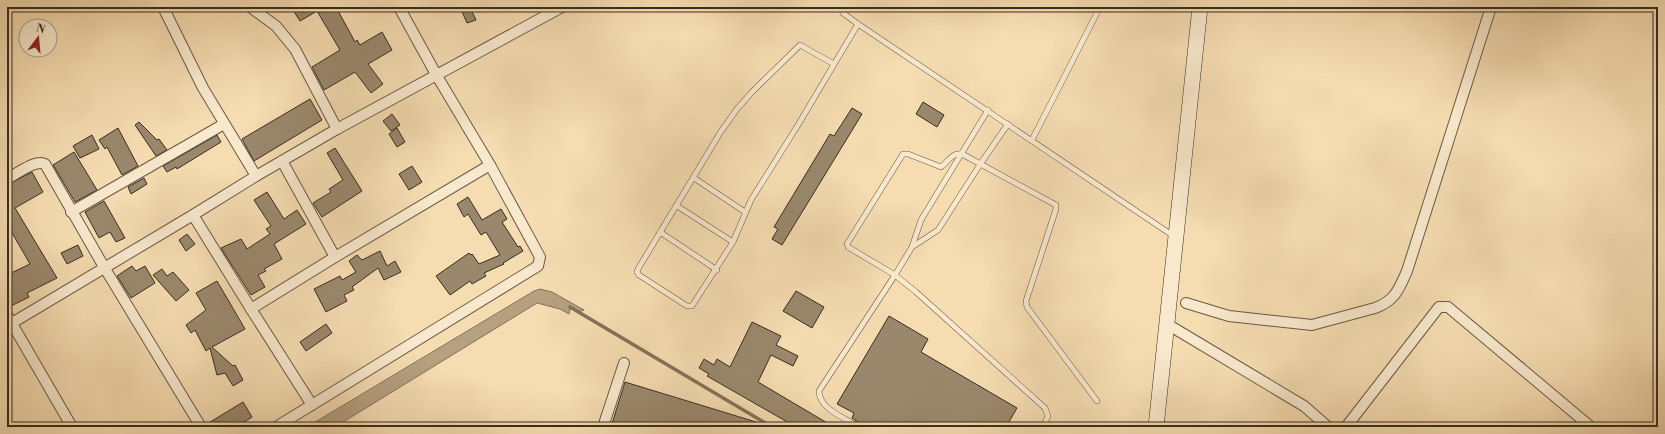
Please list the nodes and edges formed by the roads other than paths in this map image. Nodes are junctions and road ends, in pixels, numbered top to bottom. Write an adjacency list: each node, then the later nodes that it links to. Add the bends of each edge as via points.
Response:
1 (163, 7): 13 (street)
2 (250, 7): 15 (street, via 276,26 295,49)
3 (399, 7): 11 (street)
4 (841, 7): 9 (lane, via 843,13)
5 (1100, 7): 16 (lane)
6 (1200, 7): 29 (street)
7 (1491, 7): 36 (street, via 1406,271 1399,289 1392,298 1384,305 1312,325 1229,316)
8 (555, 8): 11 (street)
9 (858, 24): 10 (lane); 12 (lane)
10 (834, 64): 22 (lane, via 800,45 796,47 737,110 720,133); 26 (lane)
11 (437, 76): 15 (street); 20 (street)
12 (988, 110): 14 (lane); 17 (lane)
13 (224, 124): 21 (street); 25 (street)
14 (1008, 124): 16 (lane); 19 (lane)
15 (338, 129): 18 (street)
16 (1032, 140): 29 (lane)
17 (962, 154): 19 (lane); 31 (lane, via 920,220); 35 (lane, via 953,155 941,167 903,154 847,244)
18 (282, 161): 21 (street); 32 (street)
19 (981, 163): 31 (lane, via 938,230); 41 (lane, via 1056,205 1026,301 1027,307)
20 (490, 165): 32 (street); 42 (street, via 540,257 538,266)
21 (256, 176): 27 (street)
22 (694, 178): 24 (lane); 26 (lane)
23 (7, 179): 25 (street, via 41,162 46,166)
24 (677, 206): 28 (lane); 30 (lane)
25 (71, 212): 33 (street)
26 (745, 212): 30 (lane)
27 (193, 215): 33 (street); 37 (street)
28 (660, 232): 34 (lane); 34 (lane, via 638,269 639,275 690,307)
29 (1175, 238): 39 (street)
30 (733, 242): 34 (lane)
31 (912, 247): 35 (lane)
32 (335, 257): 37 (street)
33 (104, 267): 38 (street); 44 (street)
34 (717, 270)
35 (895, 275): 47 (lane, via 818,391 825,406); 48 (lane, via 1045,408 1048,416)
36 (1186, 303)
37 (251, 310): 42 (street)
38 (9, 321): 43 (street)
39 (1167, 324): 49 (street); 50 (street, via 1304,406)
40 (624, 363): 46 (street)
41 (1097, 401)
42 (312, 405): 45 (street)
43 (72, 427)
44 (201, 427)
45 (276, 427)
46 (603, 427)
47 (859, 427)
48 (1043, 427)
49 (1156, 427)
50 (1328, 427)
51 (1346, 427): 52 (street, via 1439,307 1444,306)
52 (1591, 427)

